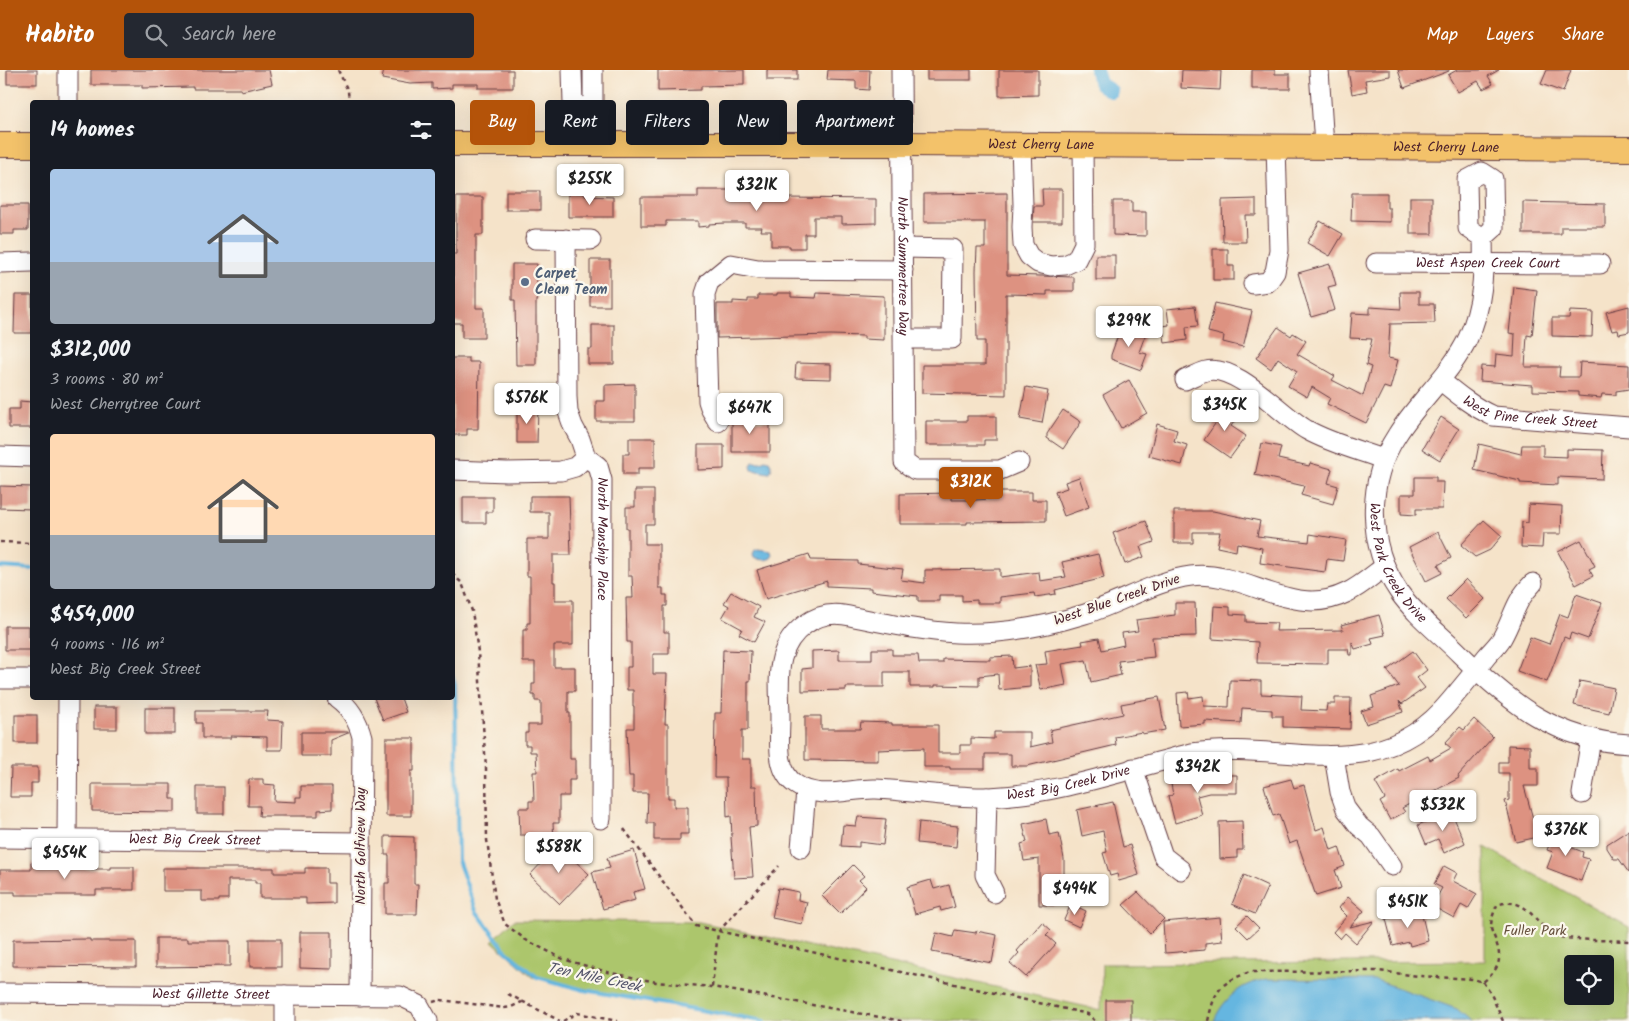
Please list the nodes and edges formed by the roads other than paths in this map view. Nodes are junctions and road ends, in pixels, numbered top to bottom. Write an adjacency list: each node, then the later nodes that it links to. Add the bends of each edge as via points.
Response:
1 (68, 70): 6 (street)
2 (572, 70): 7 (street)
3 (593, 70): 8 (street)
4 (901, 70): 9 (street, North Summertree Way)
5 (1319, 70): 21 (street)
6 (68, 100)
7 (573, 100)
8 (593, 100)
9 (901, 100)
10 (30, 144): 16 (main road)
11 (455, 144): 12 (main road, West Cherry Lane)
12 (545, 144)
13 (616, 144): 14 (main road, West Cherry Lane)
14 (797, 144)
15 (913, 144): 18 (main road, West Cherry Lane)
16 (0, 145)
17 (902, 145): 29 (street, North Summertree Way)
18 (1021, 145): 19 (main road, West Cherry Lane); 19 (street, via 1023,245 1028,256 1051,266 1076,260 1084,244)
19 (1083, 145): 20 (main road, West Cherry Lane)
20 (1276, 146): 21 (main road, West Cherry Lane); 36 (street, via 1279,250 1275,272 1268,282)
21 (1324, 146): 22 (main road, West Cherry Lane)
22 (1481, 148): 23 (main road, West Cherry Lane); 24 (street)
23 (1629, 149)
24 (1482, 172): 25 (street, via 1493,180 1494,228); 25 (street, via 1468,180 1468,228)
25 (1482, 238): 33 (street, West Park Creek Drive)
26 (535, 239): 27 (street)
27 (566, 239): 28 (street); 44 (street, North Manship Place, via 568,412)
28 (591, 240)
29 (903, 248): 35 (street, North Summertree Way); 37 (street, via 953,249 952,339)
30 (30, 262): 31 (street)
31 (0, 263)
32 (1376, 263): 33 (street, West Aspen Creek Court)
33 (1483, 264): 34 (street, West Aspen Creek Court); 39 (street, West Park Creek Drive, via 1482,294 1474,323 1461,350)
34 (1600, 264)
35 (903, 270): 37 (street, North Summertree Way); 40 (street, via 758,268 730,264 709,282 704,294 708,401)
36 (1253, 284)
37 (904, 338): 46 (street, North Summertree Way, via 904,462 915,470 1000,470)
38 (1185, 380): 45 (street, via 1208,370 1237,377 1308,431)
39 (1440, 380): 41 (street, West Pine Creek Street, via 1467,402 1493,416); 45 (street, West Park Creek Drive, via 1405,423)
40 (718, 422)
41 (1629, 427)
42 (0, 456): 43 (street)
43 (30, 457)
44 (586, 457): 47 (street, via 575,467 561,471); 62 (street, North Manship Place, via 598,466 602,480)
45 (1383, 459): 48 (street, West Park Creek Drive, via 1375,492 1374,515 1376,537)
46 (1019, 462)
47 (455, 470)
48 (1385, 566): 50 (street, West Park Creek Drive, via 1409,604); 59 (street, West Blue Creek Drive, via 1348,593 1320,601 1296,600 1231,579 1201,574 1172,580 1052,624 1016,630 954,632 836,614 822,616 796,632 782,658 780,672 780,755 783,770 792,782)
49 (1533, 583): 50 (street, West Big Creek Drive, via 1522,594 1501,639)
50 (1476, 670): 55 (street, West Park Creek Drive, via 1522,709); 57 (street, West Big Creek Drive, via 1439,714 1416,733 1375,751)
51 (0, 679): 52 (street)
52 (30, 679)
53 (68, 700): 64 (street)
54 (341, 700): 65 (street, North Golfview Way, via 359,724 362,737)
55 (1591, 738): 56 (street, West Park Creek Drive); 60 (street)
56 (1629, 744)
57 (1334, 756): 58 (street, West Big Creek Drive, via 1222,750 1192,753); 67 (street, via 1346,809)
58 (1133, 768): 61 (street, West Big Creek Drive, via 1058,788); 68 (street, via 1163,856)
59 (806, 791): 61 (street, West Big Creek Drive, via 874,789); 66 (street)
60 (1582, 794)
61 (987, 797): 69 (street, via 985,875)
62 (601, 819)
63 (0, 838): 64 (street, West Big Creek Street)
64 (67, 839): 65 (street, West Big Creek Street)
65 (361, 842): 72 (street, North Golfview Way)
66 (802, 848)
67 (1392, 866)
68 (1181, 870)
69 (994, 893)
70 (0, 993): 71 (street, West Gillette Street)
71 (285, 995): 72 (street, West Gillette Street); 74 (street)
72 (360, 996): 73 (street, West Gillette Street, via 400,996)
73 (424, 1013)
74 (285, 1021)

